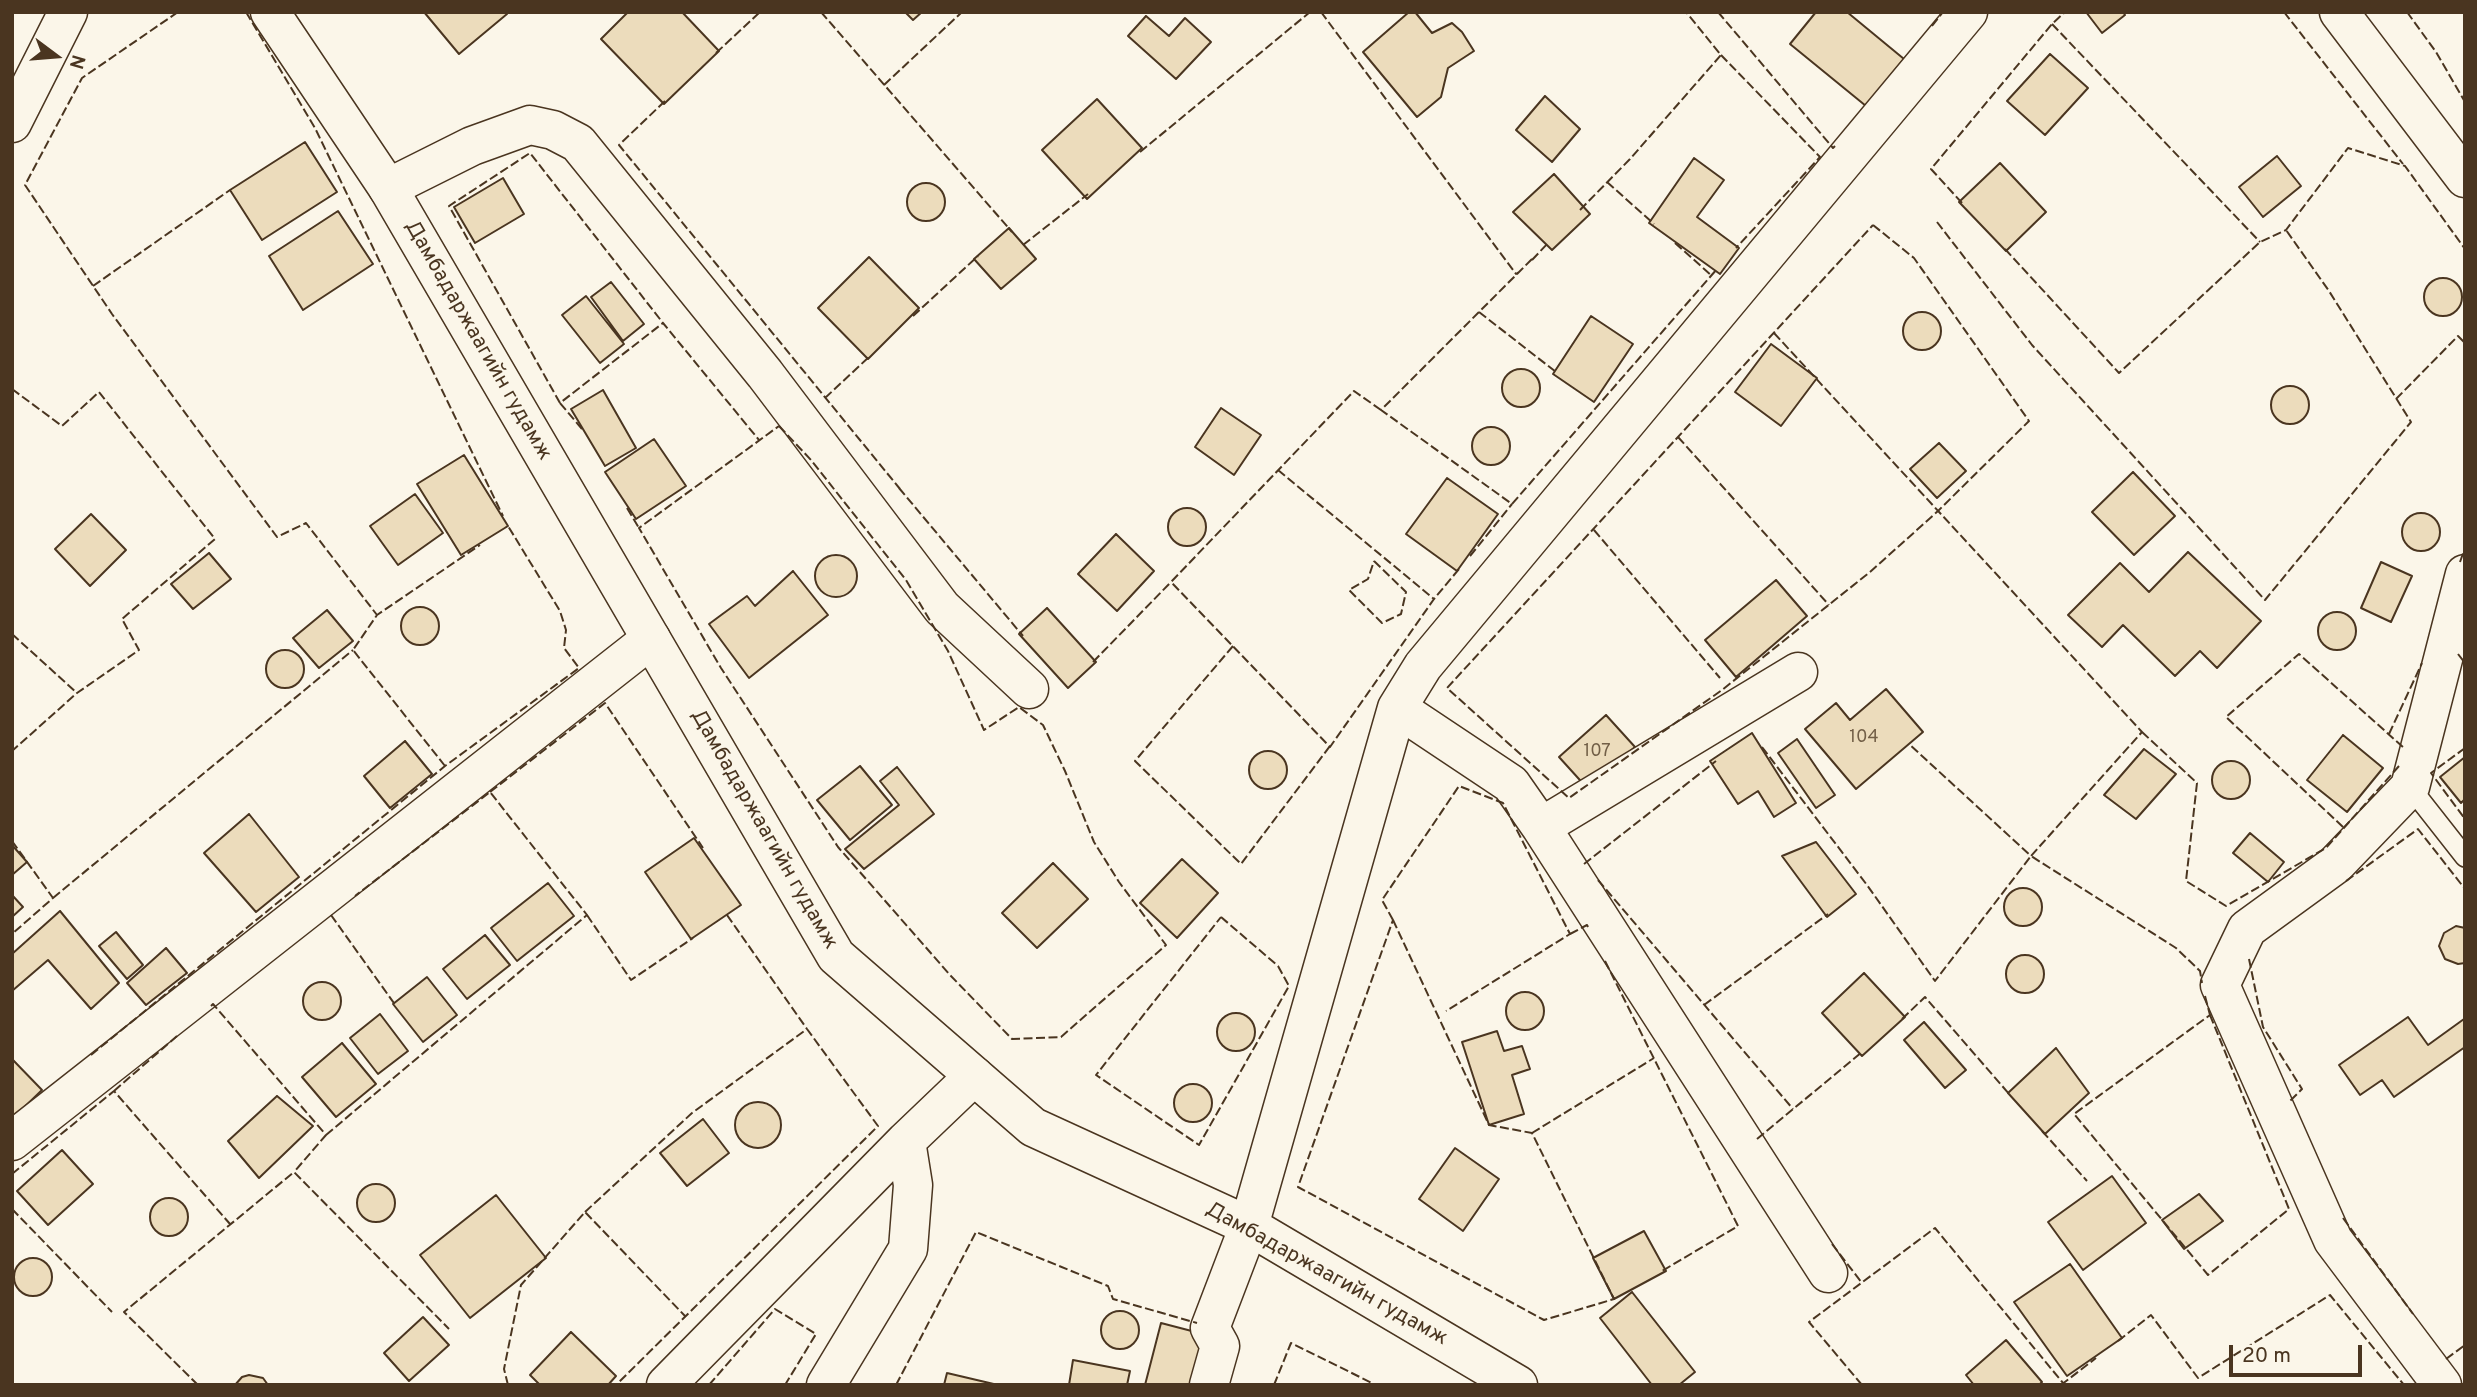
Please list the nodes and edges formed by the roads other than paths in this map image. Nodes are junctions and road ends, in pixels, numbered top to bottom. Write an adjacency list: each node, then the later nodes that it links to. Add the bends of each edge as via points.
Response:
1 (68, 12): 5 (street)
2 (270, 12): 7 (street, Дамбадаржаагийн гудамж)
3 (1968, 12): 12 (street, via 1423,666)
4 (2339, 12): 6 (street)
5 (12, 123)
6 (2465, 178)
7 (388, 188): 9 (street, Дамбадаржаагийн гудамж); 11 (street, via 472,146 530,125 578,143 765,374 942,608)
8 (2465, 574): 13 (street)
9 (651, 639): 16 (street, Дамбадаржаагийн гудамж, via 836,956); 17 (street)
10 (1798, 672): 14 (street)
11 (1029, 689)
12 (1397, 708): 14 (street, via 1511,784); 19 (street)
13 (2410, 787): 15 (lane); 25 (street, via 2335,865 2247,929 2220,985 2333,1240)
14 (1541, 827): 20 (street)
15 (2465, 858)
16 (974, 1076): 18 (street); 19 (street, Дамбадаржаагийн гудамж, via 1033,1127)
17 (12, 1141)
18 (906, 1141): 21 (street); 22 (street, via 913,1185 908,1249)
19 (1249, 1226): 23 (street, via 1210,1328 1220,1346); 24 (street, Дамбадаржаагийн гудамж)
20 (1828, 1273)
21 (666, 1385)
22 (826, 1385)
23 (1209, 1385)
24 (1518, 1385)
25 (2442, 1385)

